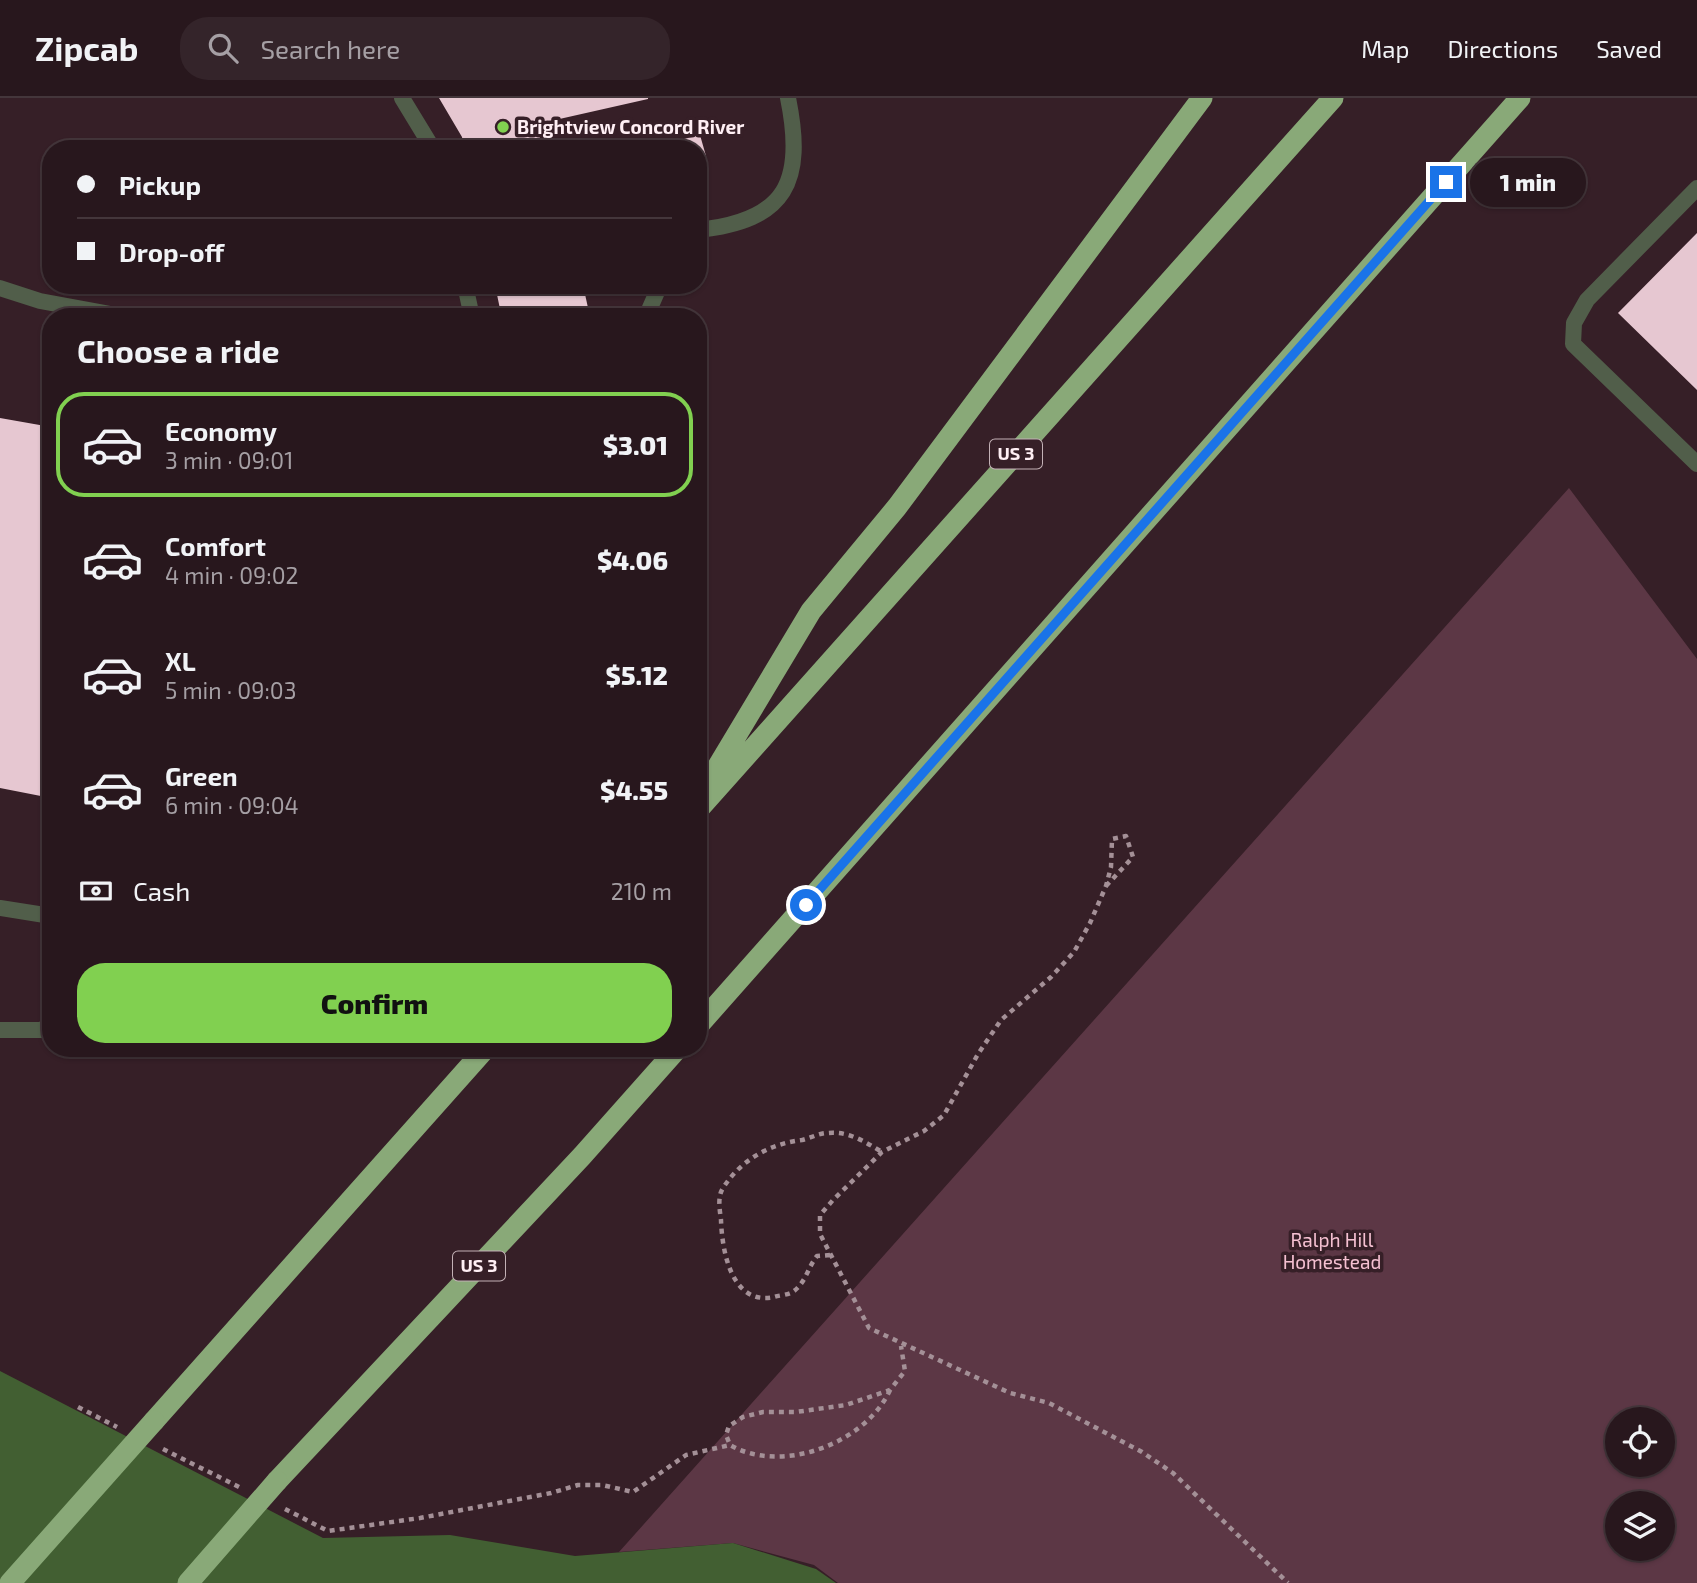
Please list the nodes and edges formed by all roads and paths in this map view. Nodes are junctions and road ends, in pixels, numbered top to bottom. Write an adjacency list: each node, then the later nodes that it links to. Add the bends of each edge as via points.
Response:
1 (402, 98): 6 (lane)
2 (788, 98): 8 (lane, via 796,135 795,164 785,191 765,211 739,225)
3 (1202, 98): 12 (highway, via 897,507 811,611)
4 (1333, 98): 13 (highway, US 3)
5 (1520, 98): 17 (highway)
6 (428, 140)
7 (1697, 188): 11 (lane, via 1587,300 1574,323 1573,345)
8 (707, 229)
9 (0, 288): 10 (lane)
10 (78, 308)
11 (1697, 464)
12 (707, 783)
13 (707, 800)
14 (1106, 886): 14 (path, via 1133,857 1126,836 1112,839); 22 (path, via 1074,952 1001,1020 944,1115)
15 (0, 908): 16 (lane)
16 (42, 915)
17 (707, 1016)
18 (0, 1030): 19 (lane)
19 (42, 1030)
20 (478, 1057): 32 (highway, bridge)
21 (670, 1057): 33 (highway, US 3, bridge)
22 (882, 1152): 23 (path, via 820,1215 820,1234); 23 (path, via 849,1134 826,1133 789,1141 748,1159 722,1189 719,1204 726,1260 735,1281 752,1295 768,1298 792,1293 817,1256)
23 (830, 1255): 24 (path, via 869,1328)
24 (901, 1345): 25 (path, via 905,1371); 34 (path, via 1010,1393 1049,1403 1142,1452 1173,1474)
25 (890, 1390): 29 (path, via 873,1415 835,1443 784,1457); 29 (path, via 846,1405 743,1417 729,1426)
26 (78, 1407): 27 (path)
27 (128, 1432)
28 (153, 1444): 30 (path)
29 (730, 1445): 31 (path, via 686,1455 633,1492 578,1485 420,1518 328,1531)
30 (240, 1487)
31 (278, 1506)
32 (10, 1583)
33 (188, 1583)
34 (1288, 1583)

